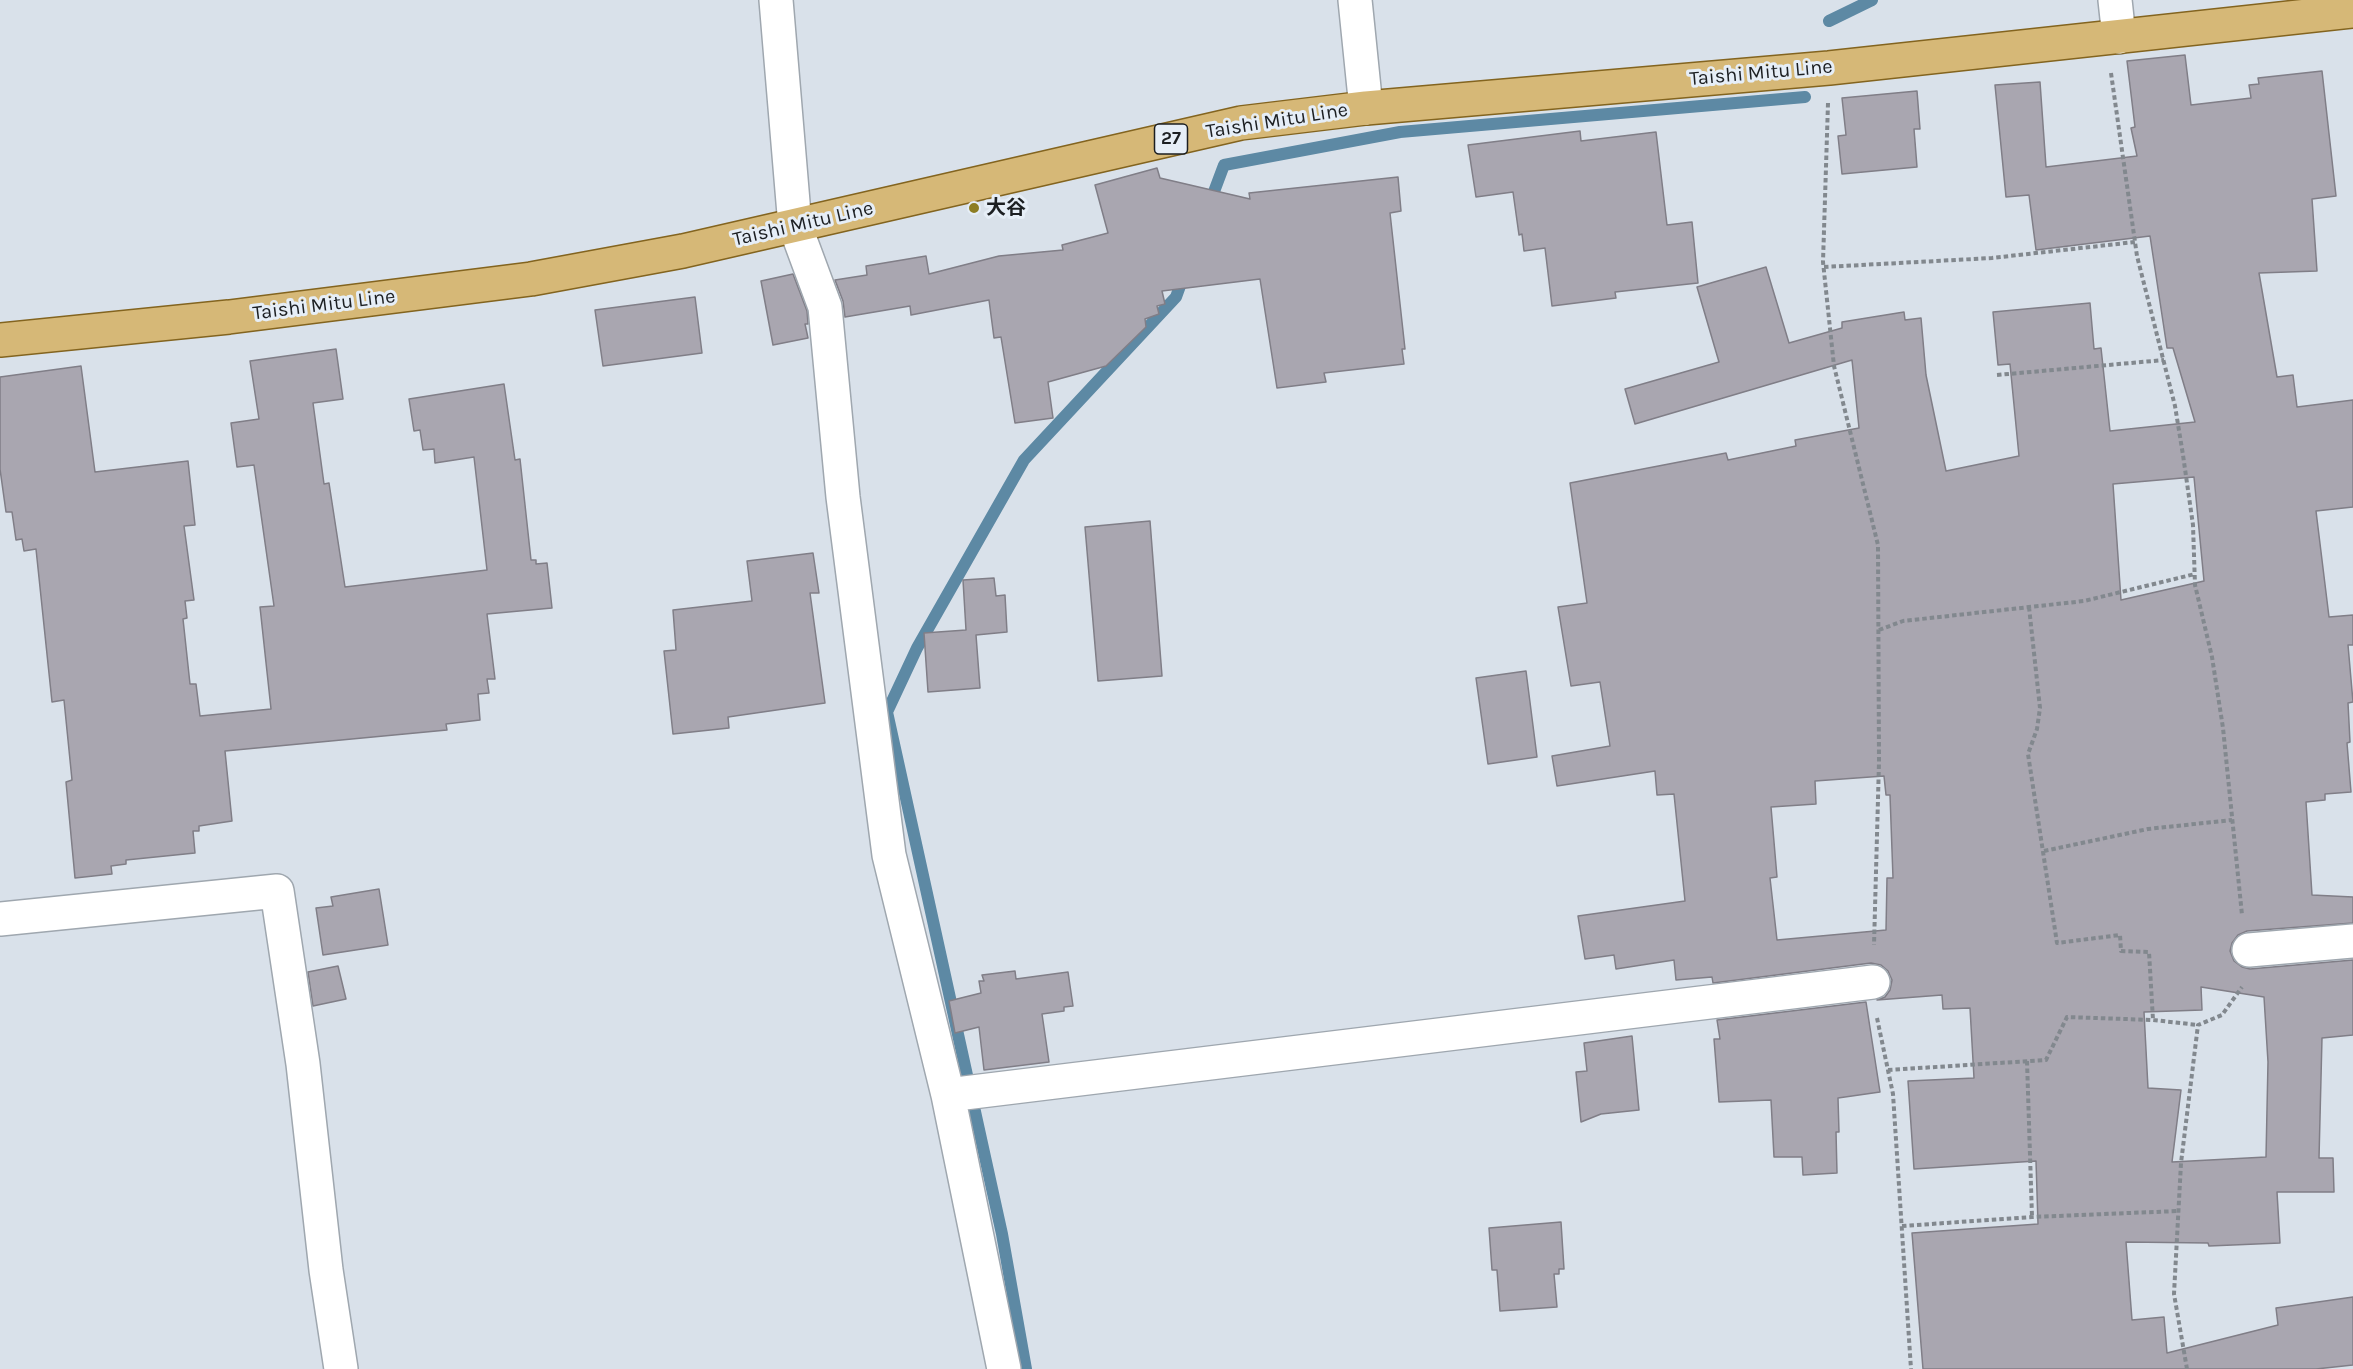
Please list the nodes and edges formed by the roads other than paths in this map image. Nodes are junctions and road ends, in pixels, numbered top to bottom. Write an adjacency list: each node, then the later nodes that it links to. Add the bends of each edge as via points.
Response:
1 (776, 0): 7 (street)
2 (1355, 0): 6 (street)
3 (2115, 0): 5 (street)
4 (2353, 11): 5 (main road, Taishi Mitu Line / 27)
5 (2120, 37): 6 (main road, Taishi Mitu Line / 27, via 1829,68)
6 (1366, 108): 7 (main road, Taishi Mitu Line / 27, via 1241,123)
7 (795, 226): 8 (main road, Taishi Mitu Line / 27, via 531,279 229,317); 13 (street, via 825,307 843,497 890,855)
8 (0, 340)
9 (0, 919): 14 (street, via 277,891)
10 (2353, 941): 11 (street)
11 (2249, 950)
12 (1873, 982): 13 (street)
13 (948, 1095): 15 (street)
14 (341, 1369)
15 (1004, 1369)

